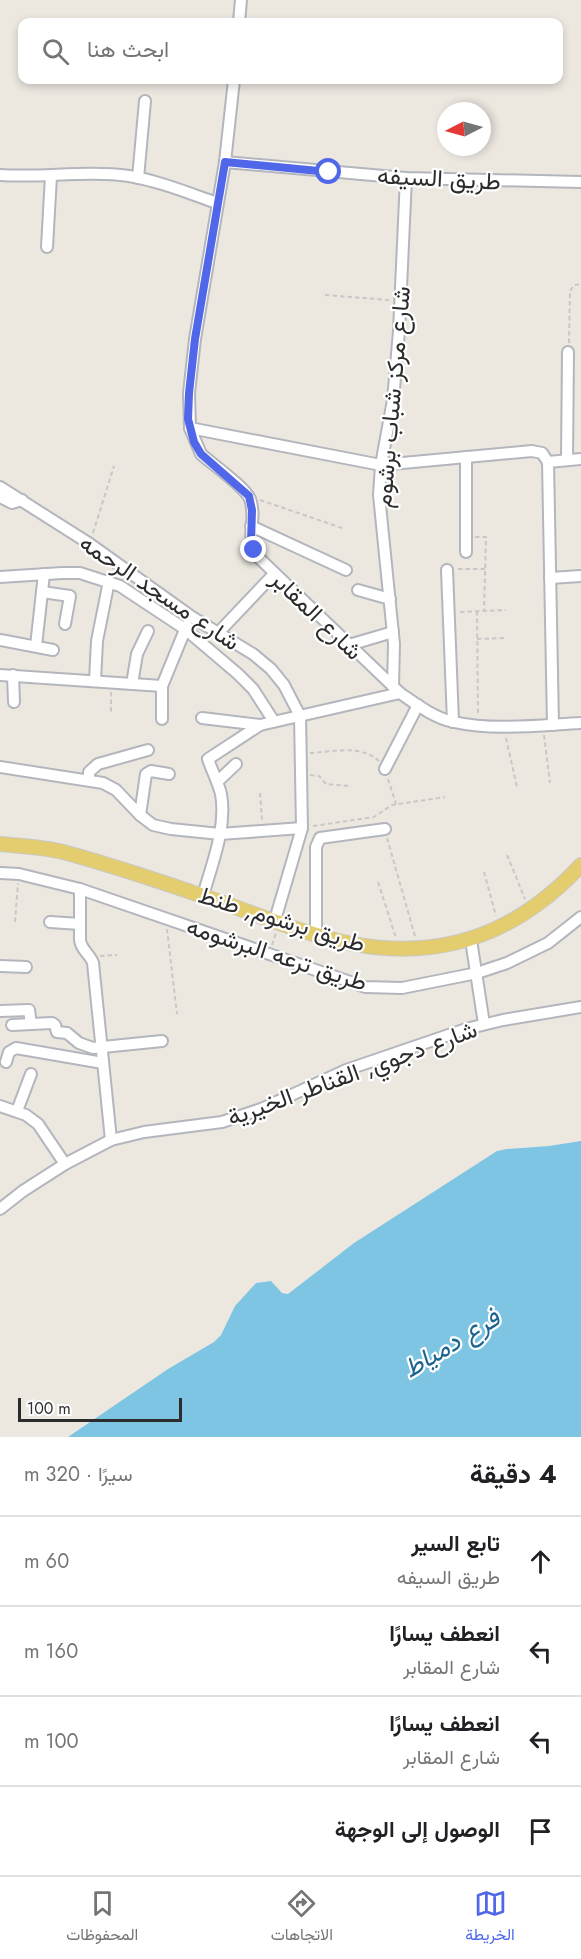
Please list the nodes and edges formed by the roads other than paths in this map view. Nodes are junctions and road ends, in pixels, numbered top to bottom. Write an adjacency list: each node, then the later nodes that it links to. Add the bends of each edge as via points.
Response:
1 (241, 0): 2 (street)
2 (239, 18)
3 (234, 84): 5 (street)
4 (145, 101): 8 (street)
5 (225, 162): 9 (street, طريق السيفه); 11 (street)
6 (0, 175): 7 (street)
7 (51, 176): 8 (street); 12 (street)
8 (138, 178): 11 (street)
9 (406, 178): 10 (street, طريق السيفه); 19 (street, شارع مركز شباب برشوم, via 393,400)
10 (581, 182)
11 (217, 203): 14 (street, via 195,339 188,402)
12 (47, 247)
13 (568, 352): 17 (street)
14 (190, 428): 19 (street); 23 (street, شارع المقابر, via 201,454 249,496)
15 (466, 457): 18 (street, via 532,451 542,453); 19 (street); 24 (street)
16 (581, 459): 17 (street)
17 (567, 460): 18 (street)
18 (548, 462): 31 (street)
19 (381, 465): 35 (street, شارع مركز شباب برشوم, via 379,495)
20 (0, 487): 22 (street, شارع مسجد الرحمه)
21 (0, 497): 22 (street, via 12,503)
22 (22, 500): 36 (street, شارع مسجد الرحمه)
23 (251, 526): 25 (street); 28 (street, شارع المقابر, via 254,550)
24 (466, 552)
25 (346, 570)
26 (447, 570): 58 (street)
27 (44, 574): 30 (street); 32 (street, via 80,573); 34 (street)
28 (274, 574): 41 (street); 43 (street, شارع المقابر)
29 (581, 576): 31 (street)
30 (0, 577)
31 (550, 578): 61 (street)
32 (109, 582): 38 (street); 48 (street, via 97,640)
33 (358, 590): 35 (street)
34 (42, 592): 37 (street, via 70,596); 44 (street)
35 (390, 599): 40 (street, شارع مركز شباب برشوم)
36 (192, 617): 38 (street); 41 (street, شارع مسجد الرحمه)
37 (65, 624)
38 (185, 629): 50 (street); 57 (street, via 245,682)
39 (148, 631): 49 (street, via 137,654)
40 (393, 632): 43 (street); 51 (street, شارع مركز شباب برشوم)
41 (218, 633): 54 (street, شارع مسجد الرحمه, via 271,669)
42 (0, 640): 44 (street)
43 (349, 645): 51 (street, شارع المقابر)
44 (36, 646): 45 (street)
45 (53, 650)
46 (0, 675): 47 (street)
47 (13, 675): 48 (street); 52 (street)
48 (95, 681): 49 (street)
49 (132, 684): 50 (street)
50 (162, 686): 56 (street)
51 (396, 690): 53 (street, شارع المقابر); 54 (street)
52 (14, 702)
53 (418, 705): 58 (street, شارع المقابر); 65 (street)
54 (300, 716): 57 (street); 70 (street)
55 (202, 718): 60 (street)
56 (162, 720)
57 (273, 720): 60 (street)
58 (453, 722): 61 (street, شارع المقابر)
59 (581, 723): 61 (street, شارع المقابر)
60 (260, 725): 68 (street, via 208,760)
61 (548, 725)
62 (148, 750): 67 (street, via 98,764 89,771)
63 (236, 764): 68 (street)
64 (0, 767): 67 (street)
65 (385, 769)
66 (169, 774): 69 (street, via 146,774)
67 (88, 779): 69 (street, via 116,790)
68 (218, 781): 72 (street, via 222,804)
69 (140, 815): 72 (street, via 153,825)
70 (302, 828): 72 (street); 80 (street)
71 (385, 829): 82 (street, via 318,841)
72 (220, 834): 77 (street)
73 (0, 844): 77 (main road, طريق برشوم, طنط, via 61,851)
74 (581, 865): 83 (main road, طريق برشوم, طنط, via 530,910)
75 (0, 873): 76 (street, طريق ترعه البرشومه)
76 (80, 889): 81 (street); 86 (street, طريق ترعه البرشومه, via 365,987 402,988)
77 (203, 896): 80 (main road, طريق برشوم, طنط)
78 (581, 917): 86 (street, طريق ترعه البرشومه, via 548,943)
79 (50, 922): 81 (street)
80 (278, 922): 82 (main road, طريق برشوم, طنط)
81 (80, 924): 93 (street, via 80,944 91,957)
82 (316, 934): 83 (main road, طريق برشوم, طنط, via 400,949)
83 (471, 940): 86 (street)
84 (0, 966): 85 (street)
85 (26, 967)
86 (477, 973): 90 (street)
87 (581, 1007): 90 (street, شارع دجوي, القناطر الخيرية)
88 (0, 1011): 89 (street, via 30,1010)
89 (31, 1024): 91 (street); 93 (street, via 53,1023 58,1033 86,1046)
90 (484, 1024): 99 (street, شارع دجوي, القناطر الخيرية, via 345,1070 244,1116)
91 (12, 1025)
92 (162, 1041): 93 (street)
93 (102, 1047): 95 (street)
94 (6, 1062): 95 (street, via 9,1052 16,1048)
95 (103, 1064): 99 (street)
96 (31, 1074): 98 (street)
97 (0, 1106): 98 (street)
98 (17, 1112): 100 (street, via 38,1124)
99 (111, 1140): 100 (street, شارع دجوي, القناطر الخيرية)
100 (65, 1164): 101 (street, شارع دجوي, القناطر الخيرية)
101 (0, 1209)

